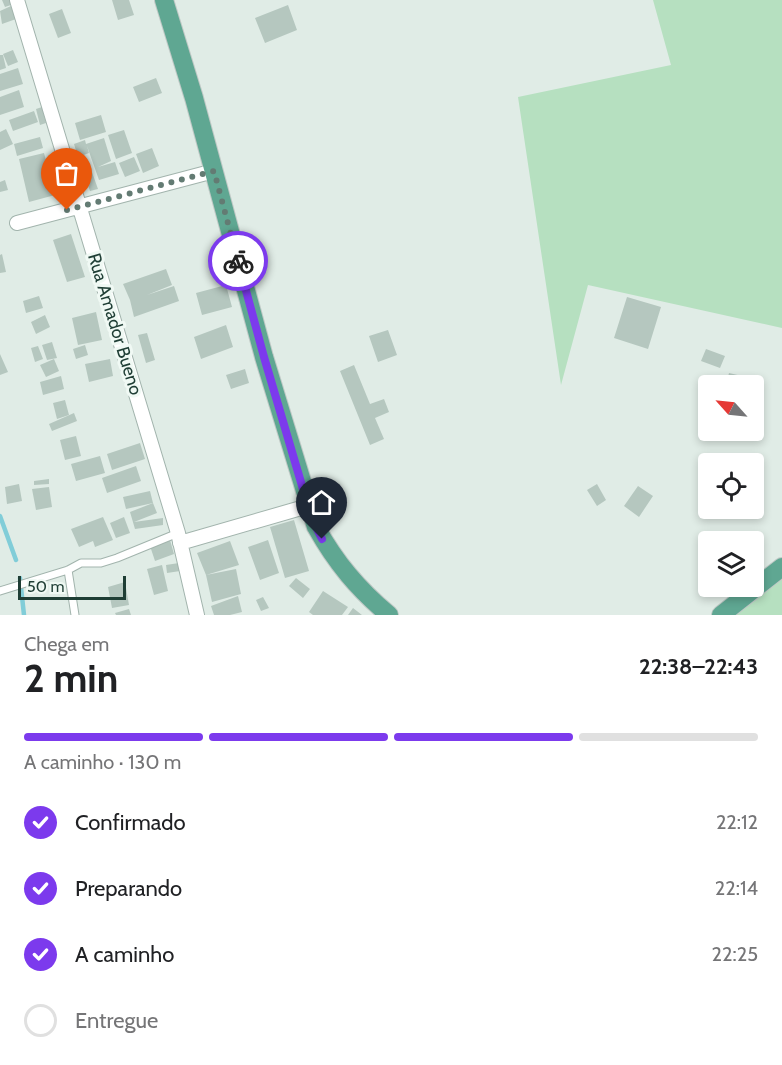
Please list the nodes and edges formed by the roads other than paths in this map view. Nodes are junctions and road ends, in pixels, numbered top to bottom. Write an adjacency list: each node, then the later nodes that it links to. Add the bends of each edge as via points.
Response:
1 (17, 0): 4 (street, Rua Amador Bueno)
2 (164, 0): 3 (main road)
3 (214, 171): 4 (street); 6 (main road)
4 (79, 207): 5 (street); 7 (street, Rua Amador Bueno)
5 (17, 223)
6 (308, 506): 7 (street); 13 (main road, via 335,558 356,586)
7 (179, 538): 9 (lane, via 101,563 81,563); 12 (street, Rua Amador Bueno)
8 (782, 567): 14 (main road)
9 (68, 570): 10 (lane); 11 (lane)
10 (0, 591)
11 (75, 615)
12 (197, 615)
13 (388, 615)
14 (721, 615)

